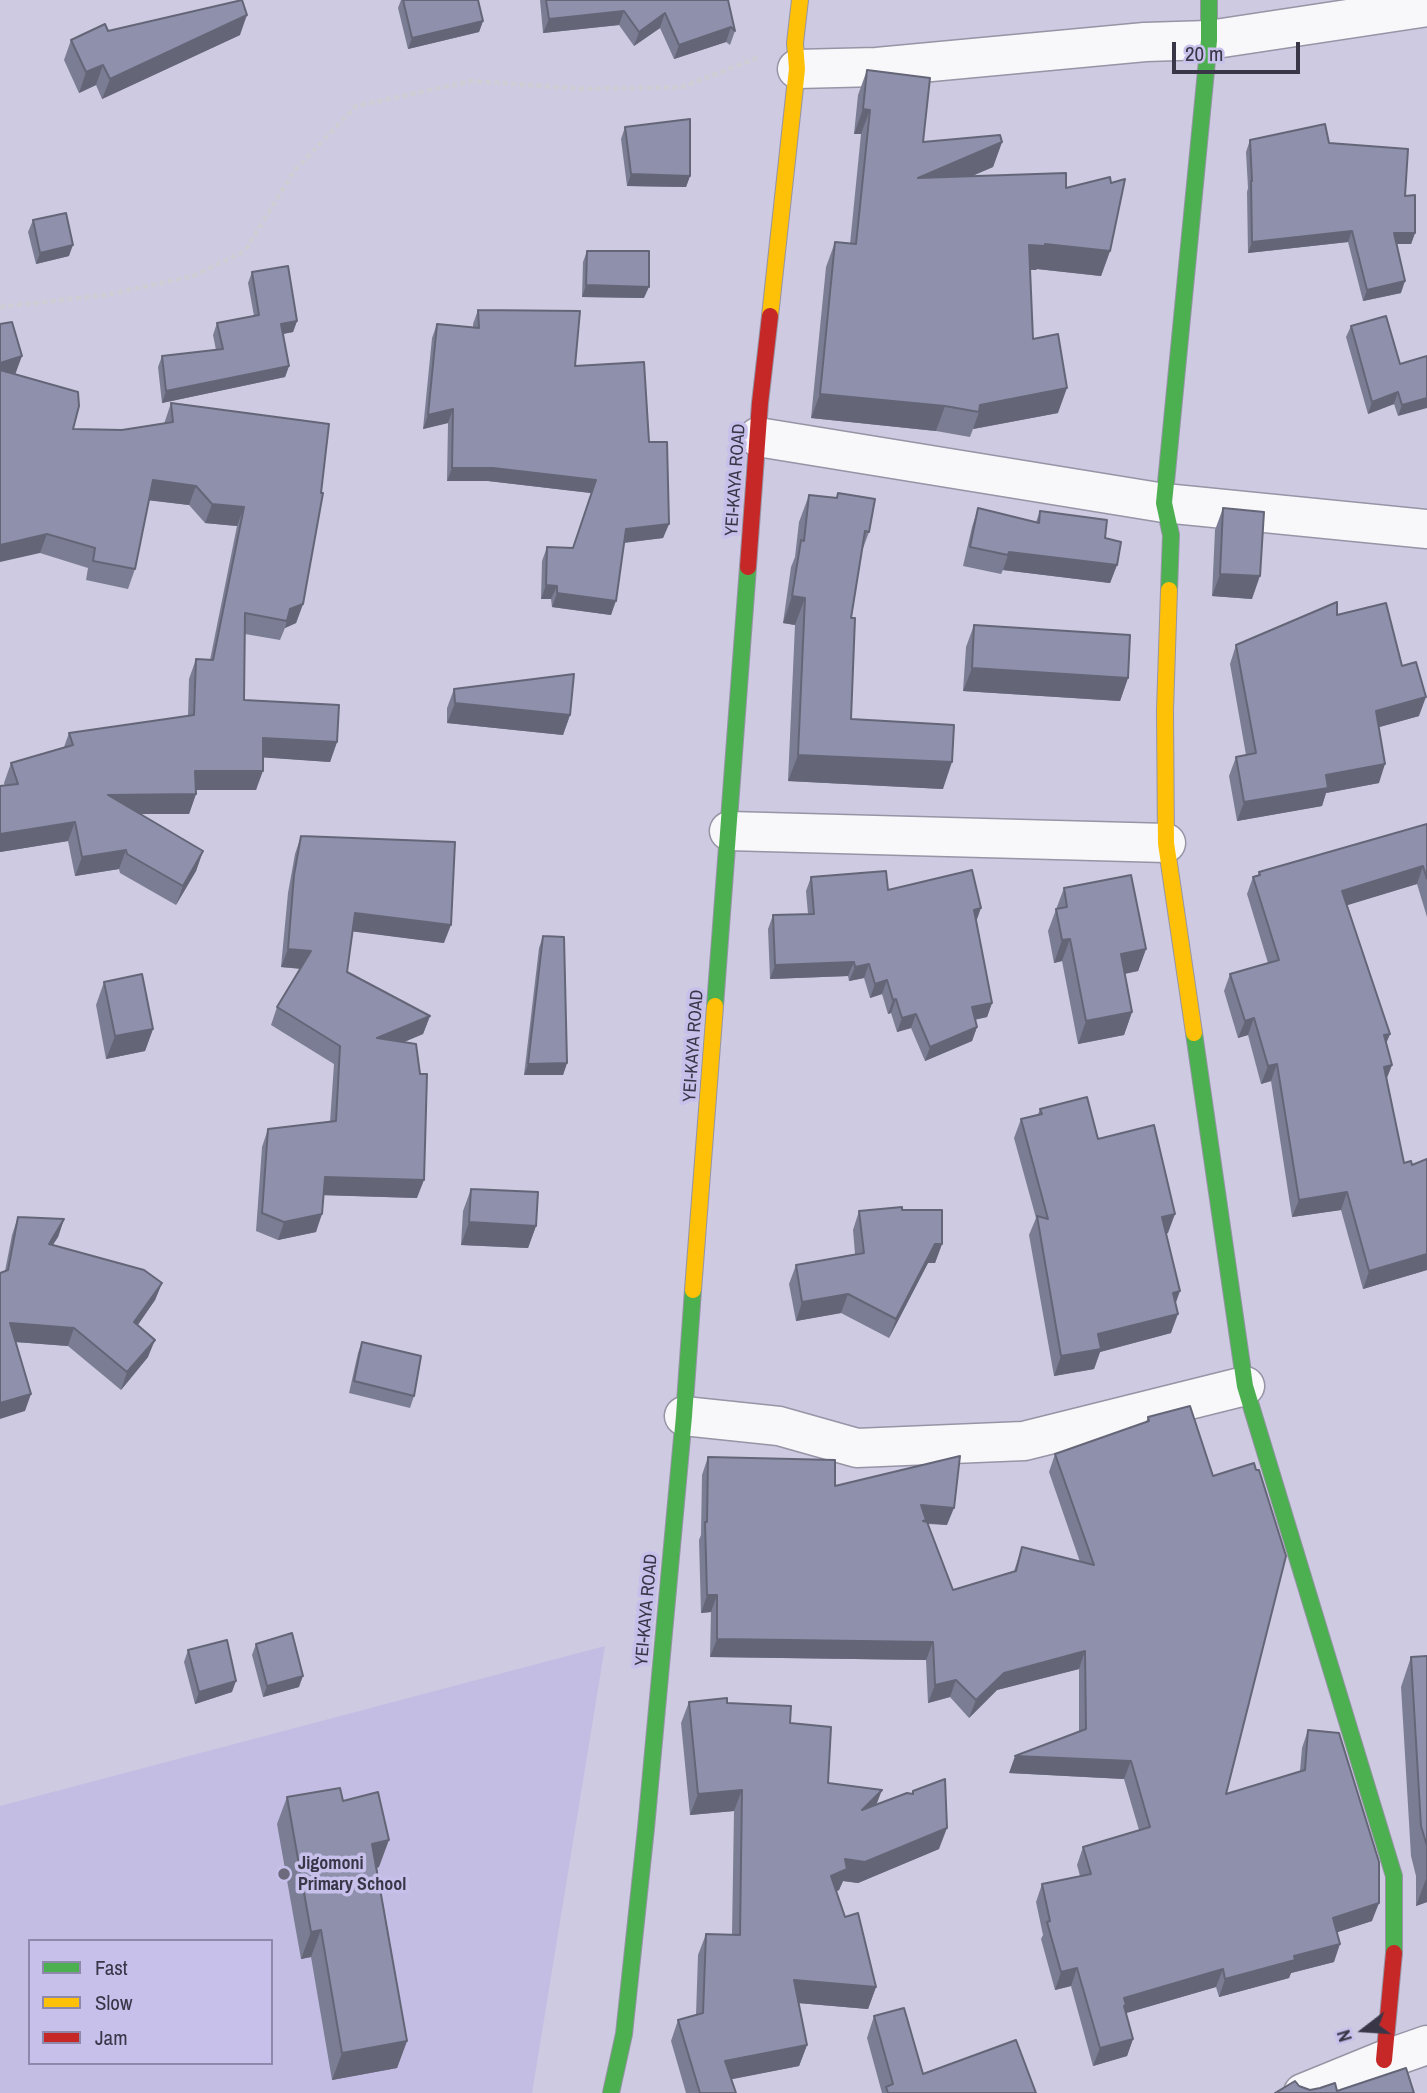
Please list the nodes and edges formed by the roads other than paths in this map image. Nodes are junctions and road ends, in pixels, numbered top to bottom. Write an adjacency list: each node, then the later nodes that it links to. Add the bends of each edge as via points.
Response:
1 (800, 0): 5 (street, YEI-KAYA ROAD)
2 (1209, 0): 4 (street)
3 (1427, 7): 4 (street)
4 (1209, 40): 5 (street, via 877,66); 7 (street)
5 (796, 56): 6 (street, YEI-KAYA ROAD)
6 (758, 437): 7 (street); 9 (street, YEI-KAYA ROAD)
7 (1164, 503): 8 (street); 10 (street, via 1171,535)
8 (1427, 529)
9 (729, 831): 10 (street); 12 (street, YEI-KAYA ROAD)
10 (1166, 843): 11 (street)
11 (1245, 1386): 12 (street, via 1024,1441 858,1448 779,1426); 14 (street, via 1394,1876 1394,1955)
12 (684, 1416): 15 (street, YEI-KAYA ROAD, via 626,2020)
13 (1427, 2045): 14 (street)
14 (1384, 2060): 16 (street)
15 (611, 2093)
16 (1303, 2093)

